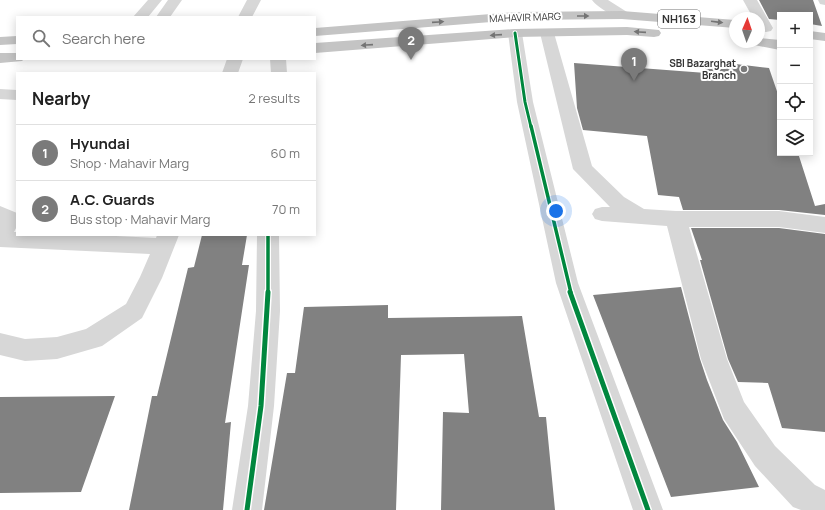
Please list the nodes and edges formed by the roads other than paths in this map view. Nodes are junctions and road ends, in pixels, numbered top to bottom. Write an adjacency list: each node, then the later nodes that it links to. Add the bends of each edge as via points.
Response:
1 (155, 0): 6 (street)
2 (175, 0): 7 (street)
3 (254, 0): 8 (street)
4 (599, 0): 9 (street)
5 (750, 0): 11 (street)
6 (141, 16)
7 (164, 16)
8 (246, 16)
9 (622, 16): 10 (highway, MAHAVIR MARG / NH163, one-way to 10); 12 (highway, MAHAVIR MARG / NH163, one-way to 9, via 516,16)
10 (729, 24)
11 (768, 28)
12 (316, 32)
13 (515, 33): 14 (highway, MAHAVIR MARG / NH163); 22 (highway, MAHAVIR MARG / NH163, one-way to 22); 43 (street, via 525,102 567,283)
14 (547, 33): 15 (highway, MAHAVIR MARG / NH163, one-way to 14, via 628,31); 33 (street, via 583,169 617,202)
15 (672, 34)
16 (813, 35): 17 (highway)
17 (825, 37)
18 (16, 40): 19 (highway)
19 (0, 41)
20 (765, 43): 21 (highway)
21 (777, 45)
22 (316, 48)
23 (813, 50): 24 (highway)
24 (825, 52)
25 (235, 60): 27 (street)
26 (278, 60): 28 (street)
27 (230, 72)
28 (279, 72)
29 (0, 94): 30 (street)
30 (16, 94)
31 (0, 213): 36 (street, via 11,219)
32 (602, 214): 33 (street)
33 (641, 217): 34 (street)
34 (676, 219): 35 (street, via 780,219); 41 (street, via 714,359 734,410 765,456)
35 (825, 225)
36 (0, 235)
37 (268, 236): 42 (street, via 268,311 261,406)
38 (0, 239): 39 (street)
39 (165, 241): 40 (street, via 151,278 134,311 93,338 57,348 25,350)
40 (0, 344)
41 (815, 500)
42 (247, 510)
43 (648, 510)

